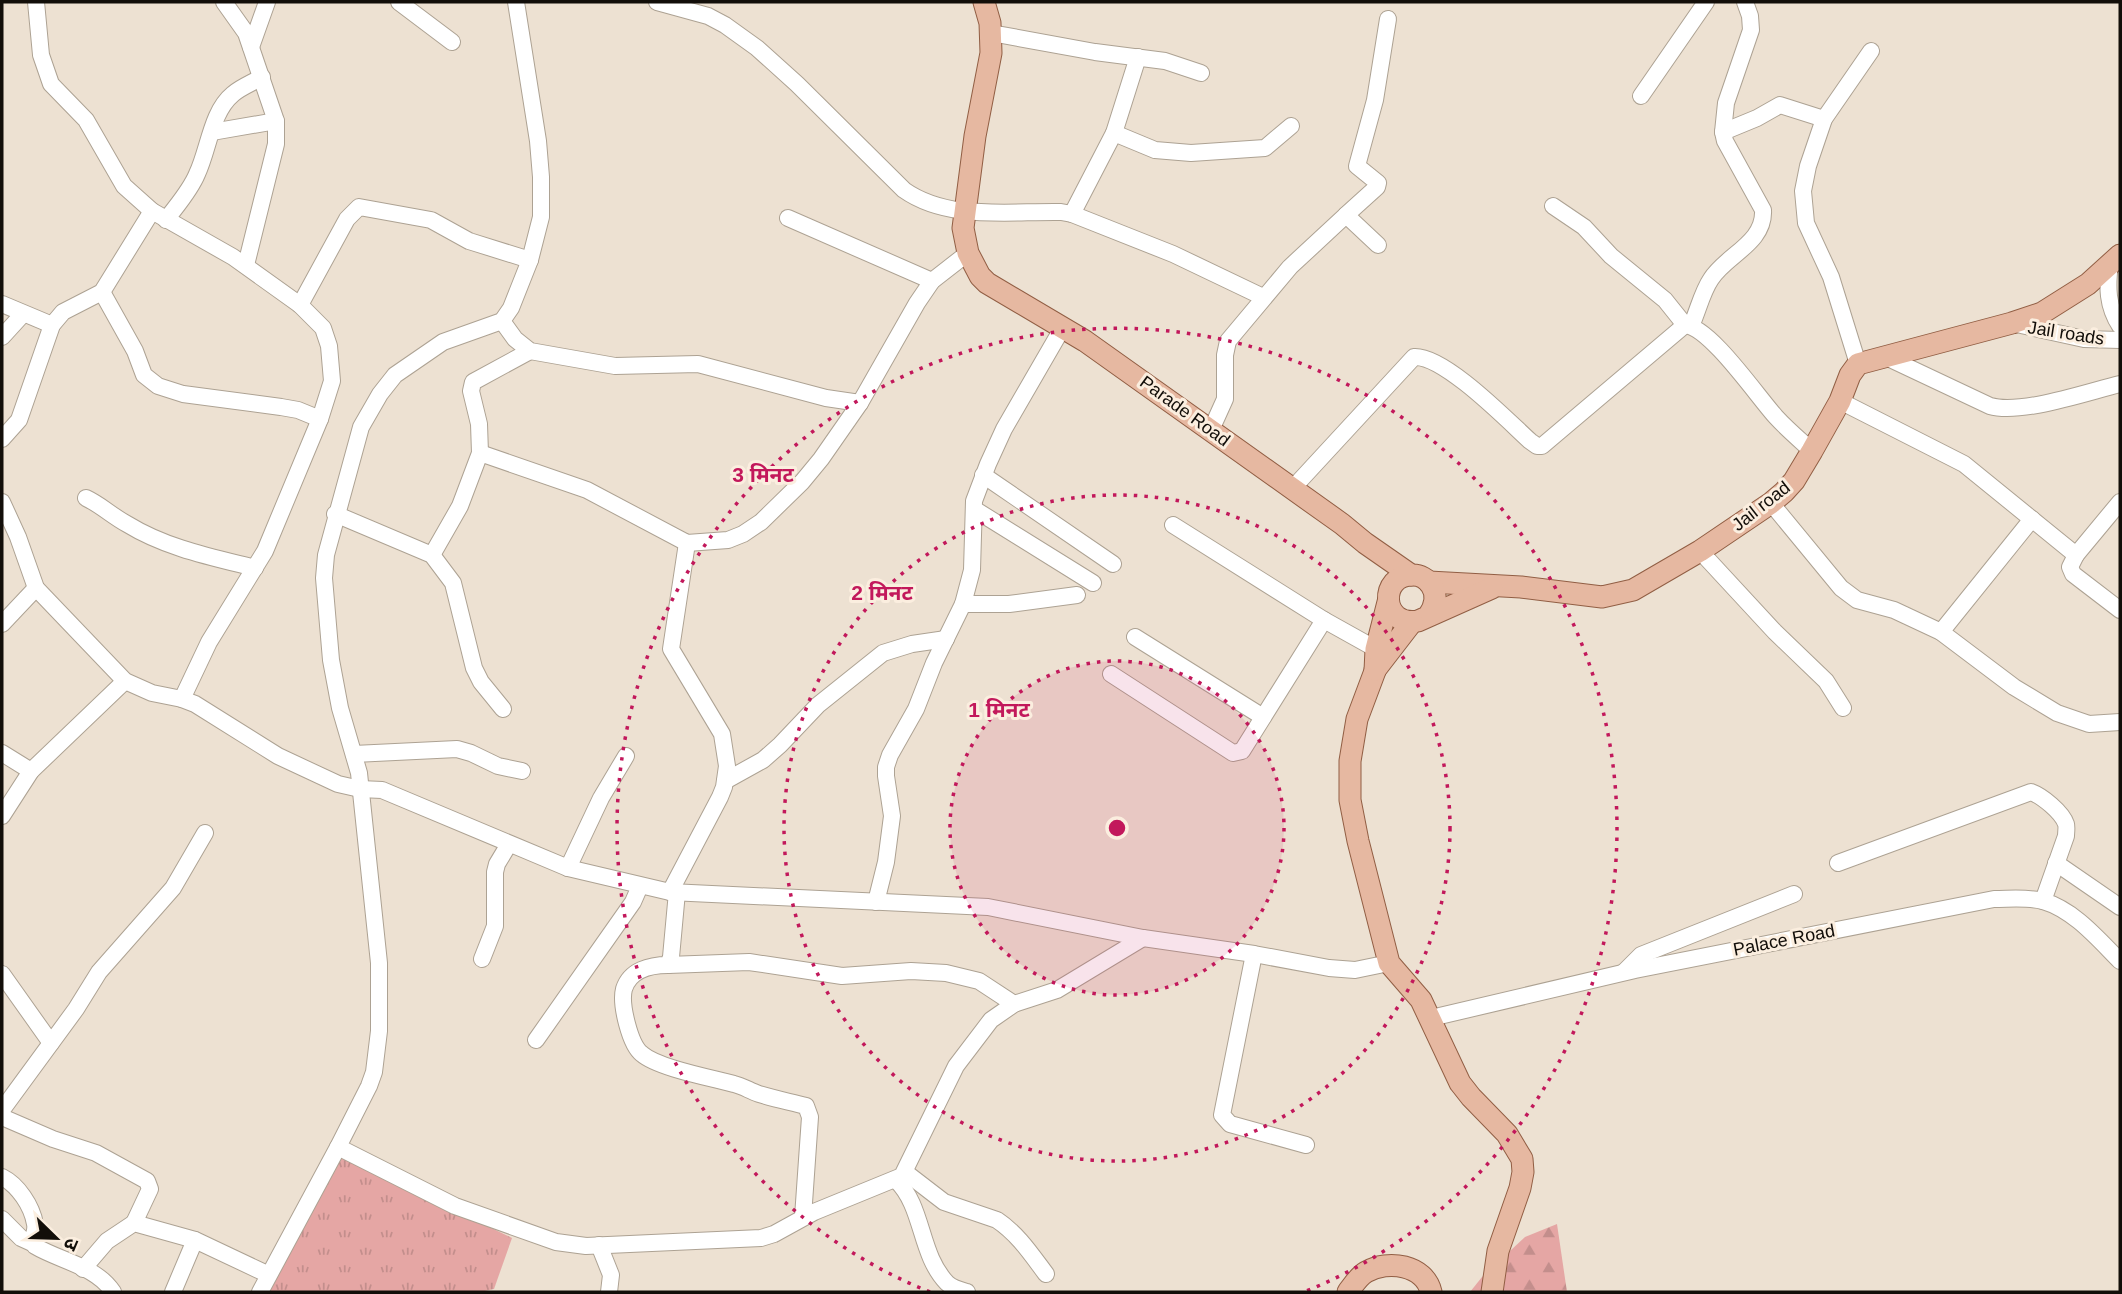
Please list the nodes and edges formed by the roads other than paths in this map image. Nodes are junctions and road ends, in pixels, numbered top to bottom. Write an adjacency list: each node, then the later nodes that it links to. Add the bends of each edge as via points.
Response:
1 (36, 2): 26 (street, via 41,55 51,84 86,120 124,186)
2 (224, 2): 12 (street)
3 (267, 2): 12 (street)
4 (399, 2): 11 (street)
5 (516, 2): 34 (street, via 541,177 541,217)
6 (657, 2): 24 (street, via 725,25 757,48 923,203 944,209)
7 (1706, 2): 17 (street)
8 (1745, 2): 22 (street, via 1751,30 1726,103)
9 (994, 11): 14 (street, via 1095,52); 24 (main road, Parade Road)
10 (1388, 19): 28 (street, via 1376,100 1357,166 1378,183)
11 (452, 41)
12 (251, 47): 16 (street)
13 (1871, 51): 18 (street)
14 (1138, 57): 15 (street); 23 (street)
15 (1201, 73)
16 (262, 77): 19 (street); 21 (street, via 232,95)
17 (1641, 96)
18 (1824, 119): 22 (street, via 1780,105); 53 (street, via 1805,178 1804,215 1836,290)
19 (276, 121): 21 (street); 35 (street, via 276,144)
20 (1291, 127): 23 (street, via 1265,148 1191,153 1155,150)
21 (212, 132): 30 (street, via 192,184)
22 (1723, 132): 46 (street, via 1763,210 1763,219 1756,235 1710,280)
23 (1114, 133): 27 (street)
24 (967, 206): 27 (street); 32 (main road, Parade Road, via 963,228); 37 (main road, Parade Road, via 977,249)
25 (1553, 206): 46 (street, via 1584,227)
26 (152, 211): 30 (street); 38 (street)
27 (1072, 214): 39 (street, via 1173,254)
28 (1346, 215): 31 (street); 39 (street)
29 (788, 218): 36 (street)
30 (166, 220): 35 (street)
31 (1378, 245)
32 (968, 253): 36 (street); 37 (main road, Parade Road, via 980,276)
33 (2115, 259): 44 (main road, via 2069,298); 47 (street, via 2107,292)
34 (530, 260): 41 (street, via 469,242 437,222 359,207 347,219); 43 (street)
35 (246, 265): 41 (street)
36 (932, 281): 56 (street)
37 (999, 288): 48 (main road, Parade Road)
38 (102, 292): 45 (street, via 63,312); 57 (street, via 144,375 158,386 183,394 298,410)
39 (1263, 297): 58 (street, via 1228,341 1224,399)
40 (2, 304): 42 (street)
41 (300, 305): 57 (street, via 323,328 329,346 332,381)
42 (23, 314): 45 (street); 49 (street)
43 (502, 321): 51 (street); 69 (street, via 443,342 395,375 361,427)
44 (2012, 323): 50 (street, Jail roads, via 2084,338); 52 (main road)
45 (52, 325): 59 (street, via 19,420)
46 (1688, 325): 60 (street, via 1709,338 1777,418); 63 (street, via 1542,446 1530,442 1472,387 1414,357)
47 (2120, 326)
48 (1063, 327): 58 (main road, Parade Road); 62 (street)
49 (2, 337)
50 (2120, 340)
51 (530, 351): 56 (street, via 615,366 698,364); 61 (street, via 473,382)
52 (1884, 356): 53 (main road); 54 (street, via 2001,409)
53 (1858, 364): 55 (main road, Jail road)
54 (2120, 384)
55 (1840, 401): 60 (main road, Jail road); 70 (street, via 1964,464)
56 (860, 403): 72 (street, via 802,482 761,522 728,540)
57 (320, 419): 78 (street)
58 (1211, 430): 63 (main road, Parade Road)
59 (2, 439)
60 (1812, 451): 67 (main road, Jail road, via 1794,481)
61 (480, 453): 72 (street, via 587,490); 75 (street, via 460,506)
62 (983, 475): 68 (street); 77 (street)
63 (1293, 488): 73 (main road, Parade Road)
64 (86, 498): 78 (street, via 176,547)
65 (2, 502): 82 (street)
66 (2120, 502): 76 (street)
67 (1771, 503): 74 (main road, Jail road); 90 (street, via 1849,594)
68 (974, 509): 80 (street); 85 (street, via 972,569)
69 (335, 514): 75 (street); 103 (street, via 324,578 334,684)
70 (2032, 519): 76 (street); 90 (street)
71 (1173, 525): 88 (street)
72 (687, 542): 107 (street, via 671,649 722,734)
73 (1365, 543): 79 (main road, Parade Road); 84 (main road)
74 (1700, 551): 81 (main road, Jail road, via 1614,596); 98 (street, via 1826,681)
75 (432, 555): 99 (street, via 453,583 477,675)
76 (2076, 555): 86 (street, via 2070,567 2073,574)
77 (1113, 564)
78 (255, 568): 97 (street, via 209,642)
79 (1420, 578): 81 (main road, Jail road); 84 (main road, via 1398,579); 87 (main road, via 1433,588 1435,602)
80 (1093, 583)
81 (1495, 587): 87 (main road)
82 (36, 588): 89 (street); 96 (street)
83 (1077, 595): 85 (street, via 1009,604)
84 (1388, 599): 87 (main road, via 1394,615 1406,622); 93 (main road)
85 (963, 604): 92 (street)
86 (2120, 610)
87 (1420, 619): 94 (main road)
88 (1324, 620): 93 (street); 100 (street)
89 (2, 624)
90 (1941, 632): 101 (street, via 2057,713 2089,724)
91 (1135, 637): 100 (street)
92 (946, 639): 107 (street, via 883,653 818,705 763,760); 119 (street, via 886,767 892,816)
93 (1377, 649): 94 (main road)
94 (1375, 671): 125 (main road, via 1357,719 1350,800)
95 (1111, 674): 100 (street, via 1233,752 1241,751)
96 (125, 681): 97 (street); 105 (street)
97 (182, 699): 108 (street, via 278,756 338,784)
98 (1843, 708)
99 (503, 709)
100 (1263, 717)
101 (2120, 722)
102 (2, 753): 105 (street)
103 (355, 754): 106 (street, via 457,749); 108 (street)
104 (626, 756): 114 (street)
105 (31, 771): 109 (street)
106 (522, 771)
107 (725, 781): 116 (street)
108 (360, 789): 111 (street, via 382,790); 136 (street, via 379,963 379,1031 369,1086)
109 (2, 816)
110 (205, 833): 132 (street, via 173,888 100,971)
111 (509, 844): 114 (street); 123 (street, via 495,872 495,926)
112 (1838, 863): 113 (street, via 2031,792 2066,825)
113 (2056, 863): 118 (street); 120 (street)
114 (568, 868): 115 (street)
115 (640, 886): 116 (street); 131 (street)
116 (674, 892): 119 (street); 126 (street)
117 (1794, 894): 127 (street, via 1641,955)
118 (2043, 901): 124 (street, Palace Road, via 2085,926); 127 (street, Palace Road, via 1994,899)
119 (876, 902): 121 (street, via 988,907)
120 (2120, 907)
121 (1143, 938): 122 (street); 129 (street, via 1057,989)
122 (1254, 954): 125 (street, via 1355,970); 135 (street, via 1222,1115 1230,1124)
123 (482, 959)
124 (2120, 961)
125 (1388, 963): 130 (main road)
126 (668, 965): 129 (street, via 749,962 842,976 946,973 979,981); 139 (street, via 643,968 625,985 624,1017 634,1045 643,1056 672,1067 806,1106 810,1117)
127 (1624, 972): 130 (street, Palace Road)
128 (2, 974): 132 (street)
129 (1014, 1004): 137 (street, via 991,1020 956,1066)
130 (1431, 1018): 156 (main road, via 1460,1083 1507,1134 1522,1159 1520,1188 1498,1251)
131 (536, 1040)
132 (51, 1042): 133 (street)
133 (2, 1110)
134 (2, 1117): 141 (street, via 96,1153 147,1181 150,1189)
135 (1306, 1145)
136 (338, 1147): 144 (street, via 455,1206 556,1242); 146 (street)
137 (901, 1176): 139 (street); 147 (street, via 933,1191 944,1202 1005,1225); 148 (street)
138 (2, 1177): 143 (street, via 24,1198 35,1224)
139 (803, 1217): 144 (street, via 761,1238)
140 (2, 1219): 143 (street)
141 (134, 1223): 142 (street); 145 (street, via 107,1241)
142 (195, 1240): 146 (street); 151 (street)
143 (32, 1243): 145 (street)
144 (599, 1245): 153 (street, via 611,1275)
145 (83, 1269): 150 (street)
146 (267, 1274): 152 (street)
147 (1046, 1274)
148 (944, 1287): 154 (street)
149 (1425, 1288): 155 (main road, via 1408,1268 1386,1265 1362,1274)
150 (113, 1292)
151 (173, 1292)
152 (260, 1292)
153 (609, 1292)
154 (967, 1292)
155 (1348, 1292)
156 (1492, 1292)

